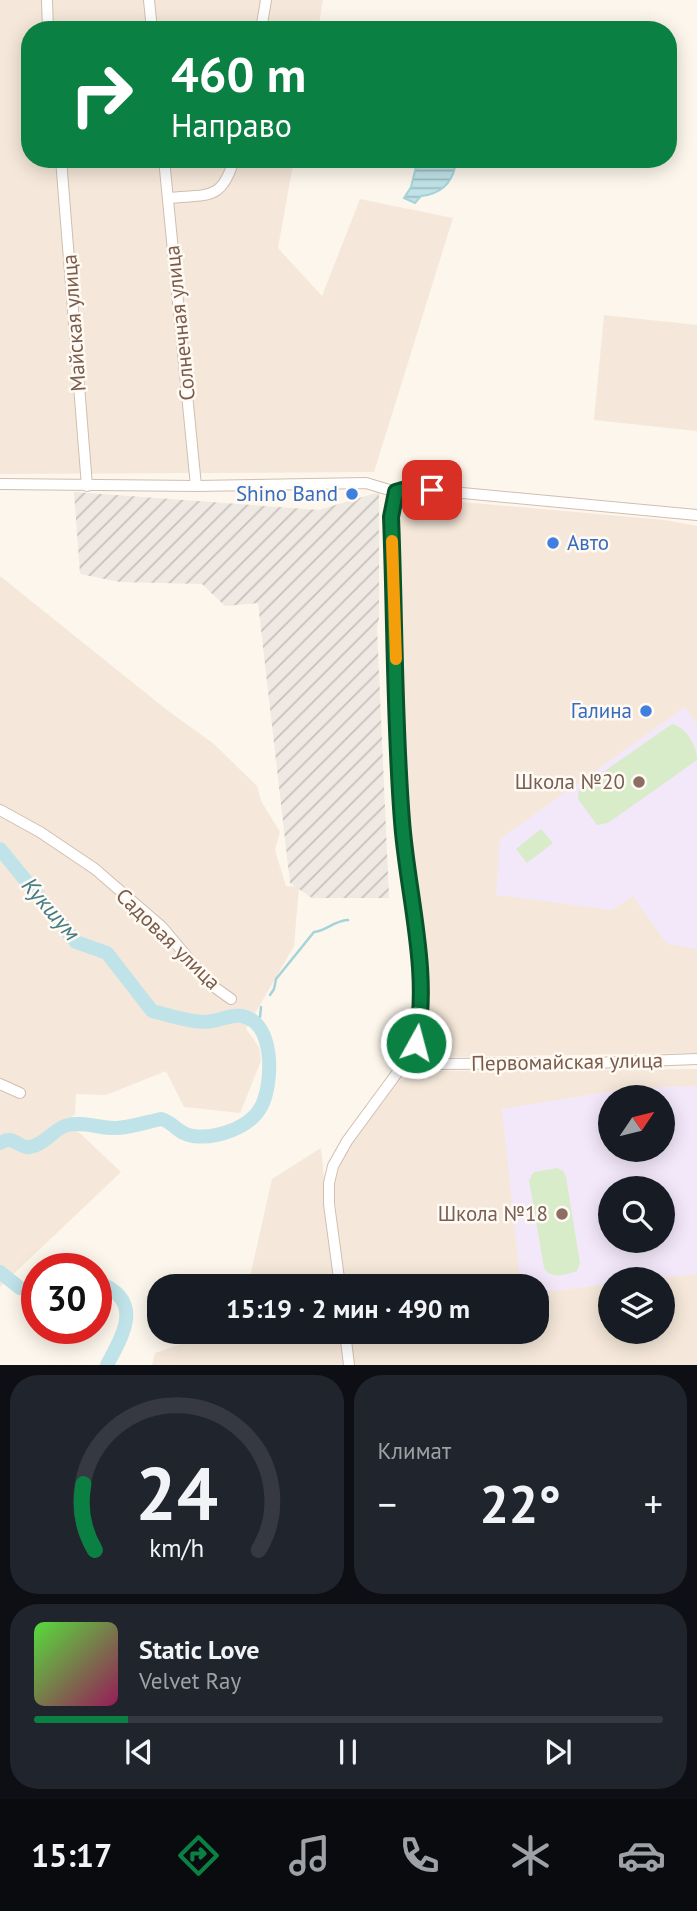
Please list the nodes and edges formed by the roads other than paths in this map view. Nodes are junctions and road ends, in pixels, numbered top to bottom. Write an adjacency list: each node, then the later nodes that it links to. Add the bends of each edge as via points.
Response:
1 (47, 0): 4 (street)
2 (149, 0): 5 (street)
3 (266, 0): 6 (street)
4 (48, 21)
5 (151, 21)
6 (262, 21)
7 (62, 168): 12 (street, Майская улица)
8 (165, 168): 10 (street, Солнечная улица)
9 (231, 168): 10 (street, via 219,190)
10 (167, 198): 13 (street, Солнечная улица)
11 (0, 484): 12 (street)
12 (87, 486): 13 (street)
13 (195, 486): 14 (street, via 366,483)
14 (396, 492): 15 (street, via 410,488); 18 (street, via 391,517 402,820 420,979)
15 (697, 515)
16 (0, 810): 17 (street, Садовая улица, via 95,869 162,927 210,984)
17 (231, 999)
18 (416, 1043): 20 (street, via 422,1054); 21 (street)
19 (697, 1059): 20 (street, Первомайская улица)
20 (438, 1064): 21 (street, Первомайская улица)
21 (400, 1069): 24 (street, via 347,1141 330,1174 329,1204)
22 (0, 1084): 23 (street)
23 (19, 1093)
24 (338, 1274)
25 (346, 1344): 26 (street)
26 (349, 1365)

